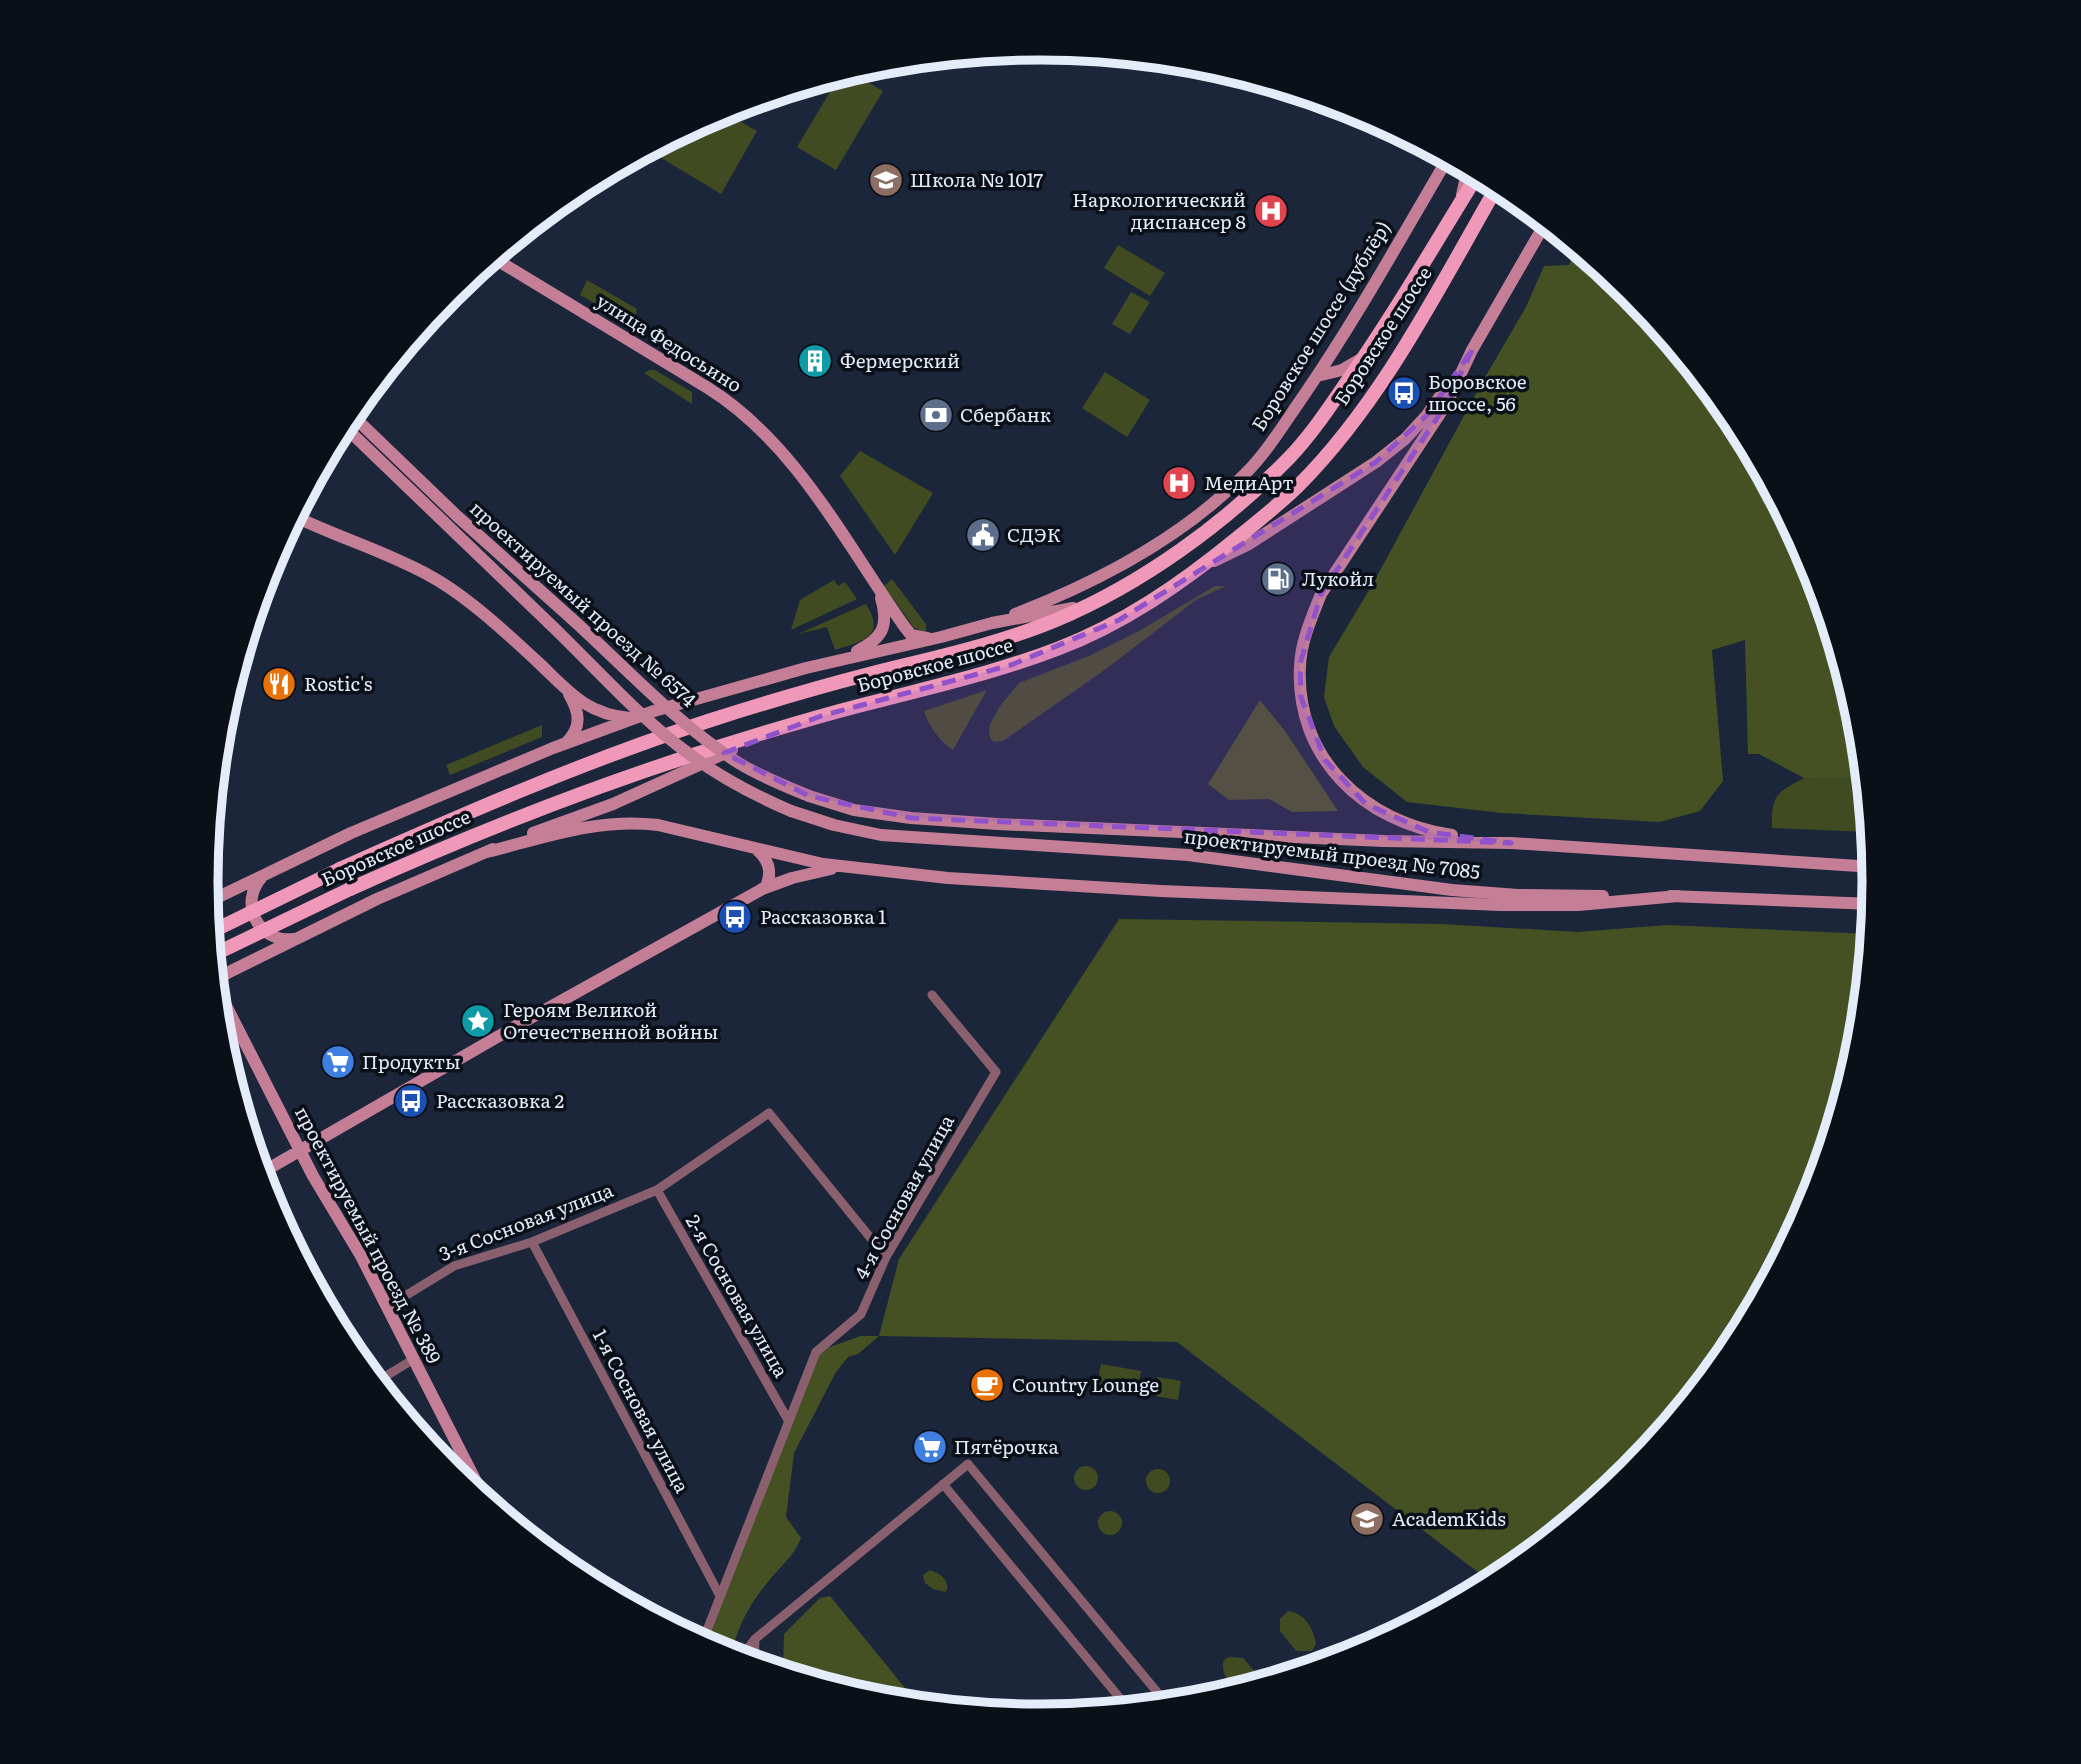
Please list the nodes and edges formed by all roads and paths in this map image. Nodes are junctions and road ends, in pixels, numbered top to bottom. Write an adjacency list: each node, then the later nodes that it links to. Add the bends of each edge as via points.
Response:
1 (1444, 165): 10 (main road, Боровское шоссе (дублёр))
2 (1466, 179): 5 (main road)
3 (1472, 183): 5 (main road, Боровское шоссе)
4 (1492, 195): 14 (main road, Боровское шоссе, via 1385,376 1345,431 1298,486)
5 (1461, 201): 9 (main road, Боровское шоссе)
6 (1542, 230): 8 (main road)
7 (500, 262): 15 (main road, улица Федосьино, via 735,407 795,469)
8 (1472, 350): 14 (main road, via 1405,439 1249,544); 26 (main road, via 1447,403 1321,594 1300,664 1301,697 1309,730 1325,760 1366,804 1429,832)
9 (1364, 357): 10 (main road, via 1342,370); 16 (main road, Боровское шоссе, via 1313,430 1257,488 1186,545)
10 (1317, 376): 17 (main road, Боровское шоссе (дублёр), via 1257,461 1189,521 1100,576)
11 (360, 421): 24 (main road, проектируемый проезд № 6574, bridge, via 678,716 738,762)
12 (352, 433): 25 (main road, проектируемый проезд № 6574, bridge, via 658,728 690,755 752,794)
13 (302, 520): 20 (main road, via 434,578 504,632)
14 (1201, 567): 21 (main road, Боровское шоссе, via 1119,620 1060,648 982,674)
15 (877, 588): 18 (main road, улица Федосьино, via 911,635); 19 (main road, via 884,613 881,634)
16 (1106, 596): 17 (main road, via 1048,614); 36 (main road, Боровское шоссе, bridge, via 1003,639 813,689 663,736 554,777 340,869)
17 (992, 623): 18 (main road)
18 (941, 637): 19 (main road)
19 (842, 659): 22 (main road)
20 (567, 691): 22 (main road, via 611,716); 23 (main road, via 579,718 574,735)
21 (821, 716): 28 (main road); 38 (main road, Боровское шоссе, bridge, via 559,800 350,889)
22 (634, 718): 23 (main road)
23 (565, 744): 31 (main road)
24 (809, 796): 26 (main road, проектируемый проезд № 7085, via 854,810 998,824)
25 (791, 811): 33 (main road, проектируемый проезд № 7085, via 881,835 1201,856 1452,890)
26 (1511, 843): 29 (main road, проектируемый проезд № 7085)
27 (754, 848): 28 (main road, via 631,822 600,824); 30 (main road); 32 (main road, via 770,870)
28 (487, 852): 37 (main road)
29 (1862, 866)
30 (855, 868): 32 (main road, via 816,871); 33 (main road, via 1147,891 1500,905 1578,905)
31 (271, 870): 34 (main road); 37 (main road, via 252,893 257,923 274,937)
32 (764, 888): 42 (main road)
33 (1678, 896): 35 (main road, проектируемый проезд № 7085)
34 (219, 897)
35 (1862, 904)
36 (220, 928)
37 (304, 936): 39 (main road)
38 (221, 951)
39 (224, 975)
40 (932, 995): 46 (street, 4-я Сосновая улица, via 996,1072)
41 (229, 1011): 42 (main road, проектируемый проезд № 389)
42 (299, 1150): 43 (main road); 47 (main road, проектируемый проезд № 389)
43 (270, 1168)
44 (657, 1190): 45 (street, 3-я Сосновая улица); 46 (street, 3-я Сосновая улица, via 769,1113); 50 (street, 2-я Сосновая улица)
45 (532, 1241): 47 (street, 3-я Сосновая улица, via 454,1266); 53 (street, 1-я Сосновая улица)
46 (886, 1256): 50 (street, 4-я Сосновая улица, via 861,1314 816,1352)
47 (387, 1307): 48 (main road, проектируемый проезд № 389)
48 (414, 1359): 49 (street); 51 (main road, проектируемый проезд № 389)
49 (384, 1377)
50 (788, 1420): 53 (street, 4-я Сосновая улица)
51 (474, 1478)
52 (943, 1484): 55 (street); 58 (street, via 968,1464); 59 (street)
53 (720, 1596): 54 (street, 4-я Сосновая улица)
54 (706, 1633)
55 (755, 1639): 56 (street); 57 (street)
56 (747, 1650)
57 (754, 1653)
58 (1160, 1695)
59 (1121, 1700)

